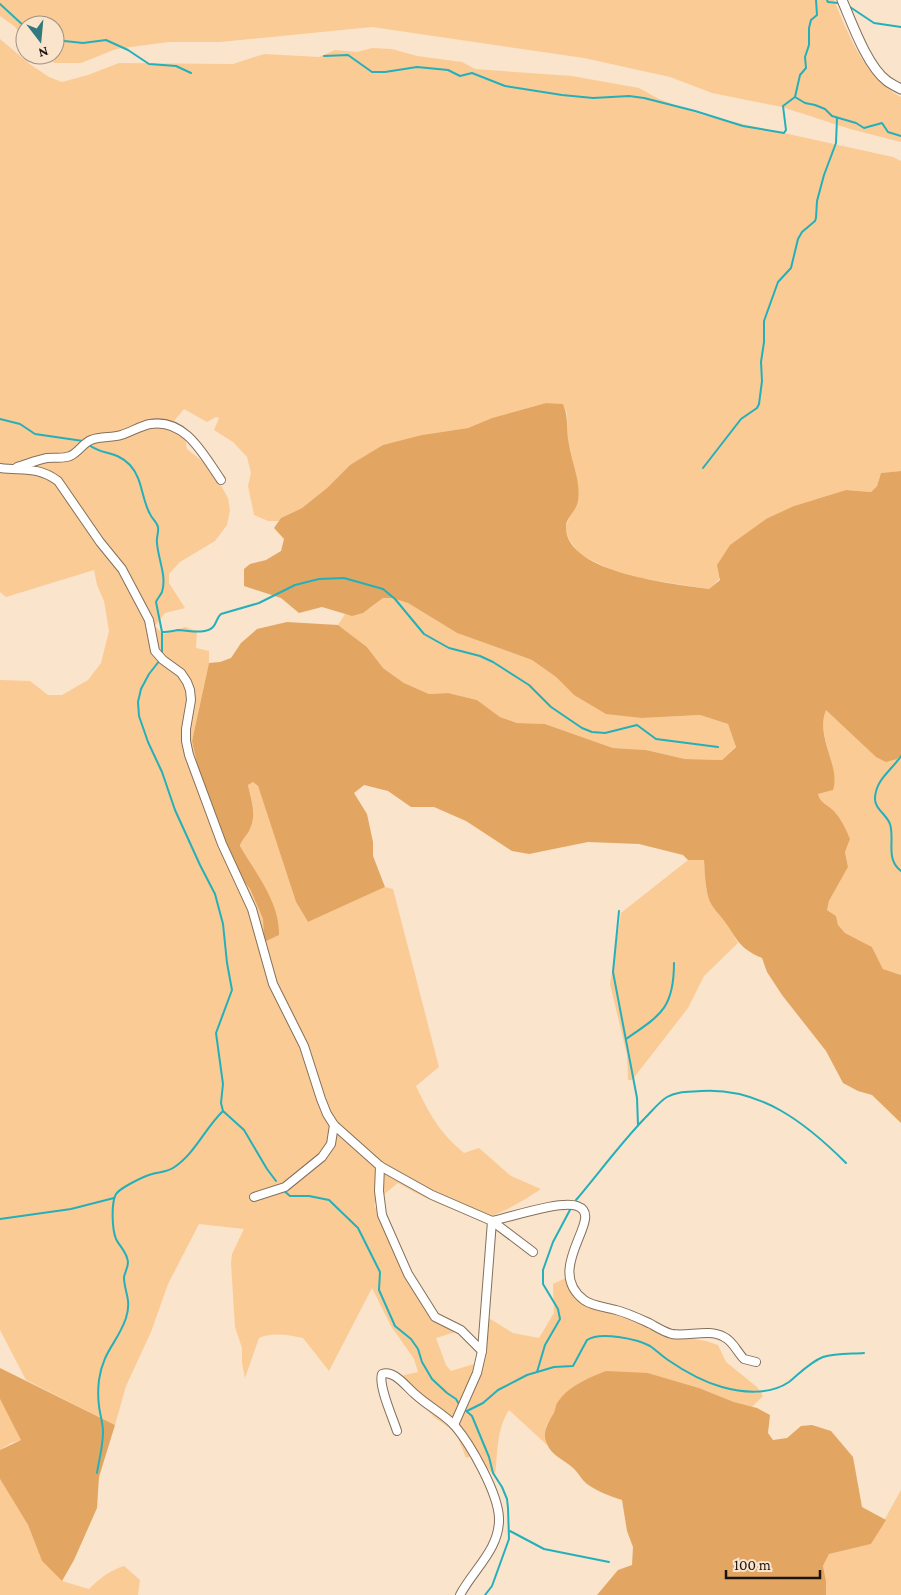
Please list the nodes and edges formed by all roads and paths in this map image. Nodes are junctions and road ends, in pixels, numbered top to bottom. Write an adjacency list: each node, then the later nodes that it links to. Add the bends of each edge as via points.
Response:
1 (842, 0): 2 (main road, via 859,41 873,64 886,81)
2 (901, 89)
3 (0, 468): 4 (street)
4 (13, 468): 5 (street, via 46,458 72,455 89,440 162,424 176,426 187,434); 6 (street, via 36,470 58,481 122,569 148,620 155,651 181,673 190,690 186,728 189,754 222,844 252,909 273,984 304,1046 321,1099)
5 (221, 480)
6 (334, 1125): 7 (street); 8 (street, via 331,1144 322,1158 285,1187)
7 (380, 1166): 9 (street, via 432,1195); 11 (street, via 382,1215 408,1274 435,1317 462,1330)
8 (254, 1197)
9 (492, 1221): 10 (street); 11 (street); 12 (street, via 569,1204 578,1206 586,1215 585,1224 568,1272 580,1297 670,1333 724,1336 744,1359)
10 (533, 1252)
11 (482, 1351): 13 (street, via 477,1373)
12 (756, 1362)
13 (454, 1425): 14 (street, via 393,1375 386,1373 380,1378); 15 (street, via 480,1464 499,1516 499,1531 486,1558)
14 (397, 1431)
15 (460, 1595)

